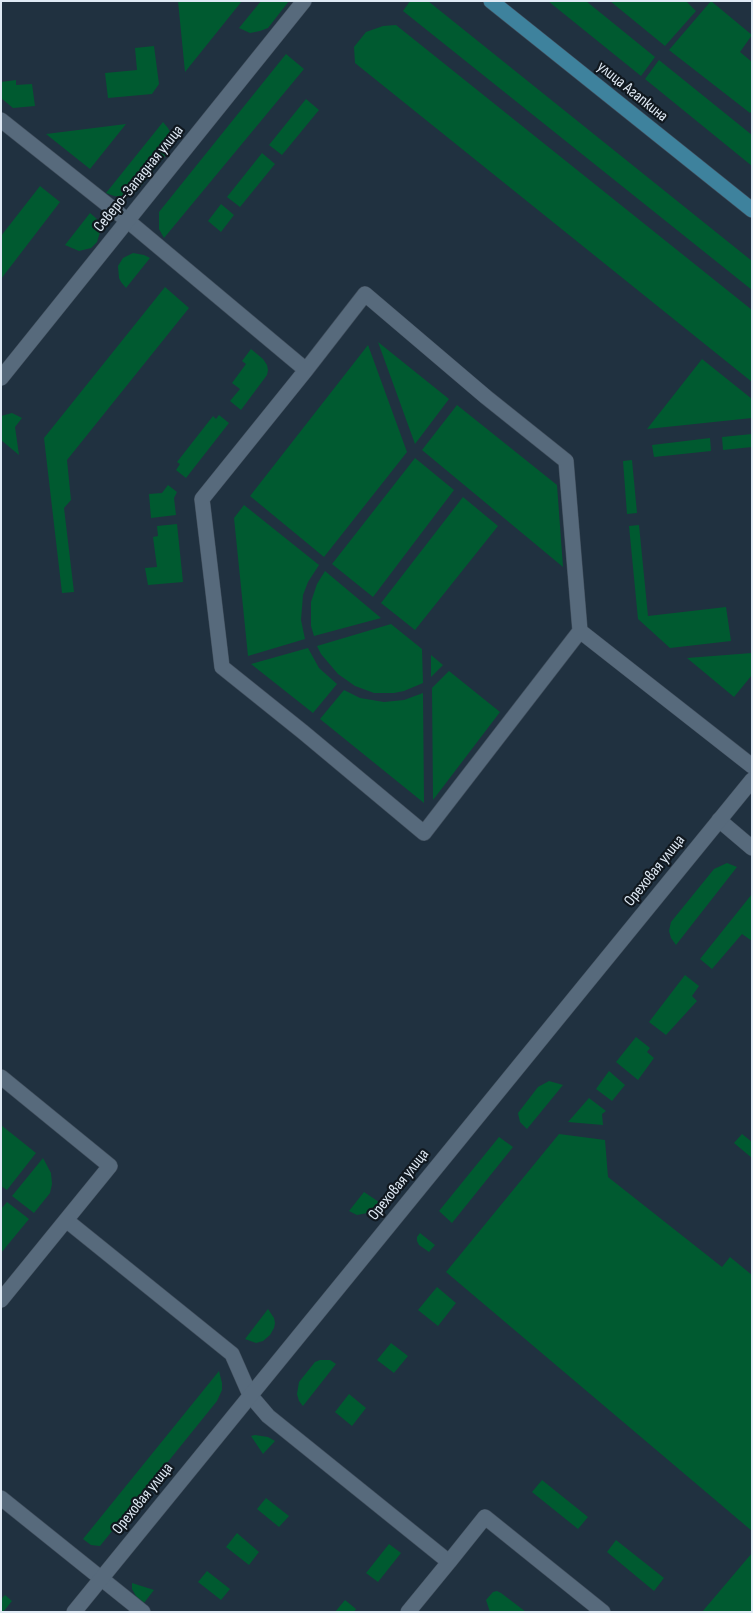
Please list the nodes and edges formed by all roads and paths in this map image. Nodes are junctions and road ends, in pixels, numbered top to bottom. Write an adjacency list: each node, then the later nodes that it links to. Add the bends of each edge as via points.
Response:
1 (304, 1): 5 (street, Северо-Западная улица)
2 (491, 1): 4 (main road, улица Агапкина)
3 (1, 120): 5 (street)
4 (752, 210)
5 (128, 221): 6 (street); 7 (street, Северо-Западная улица)
6 (306, 370): 8 (street, via 365,294 566,461); 8 (street, via 202,499 222,667 424,833)
7 (1, 378)
8 (580, 632): 9 (street)
9 (752, 766)
10 (752, 780): 11 (street, Ореховая улица)
11 (718, 820): 12 (street); 16 (street, Ореховая улица)
12 (752, 848)
13 (1, 1077): 14 (street, via 110,1166)
14 (66, 1220): 15 (street); 16 (street, via 232,1354)
15 (1, 1300)
16 (250, 1395): 18 (street, via 268,1416); 19 (street, Ореховая улица)
17 (1, 1498): 19 (street)
18 (449, 1562): 22 (street); 23 (street, via 485,1517)
19 (101, 1578): 20 (street, Ореховая улица); 21 (street)
20 (74, 1612)
21 (143, 1612)
22 (408, 1612)
23 (604, 1612)

